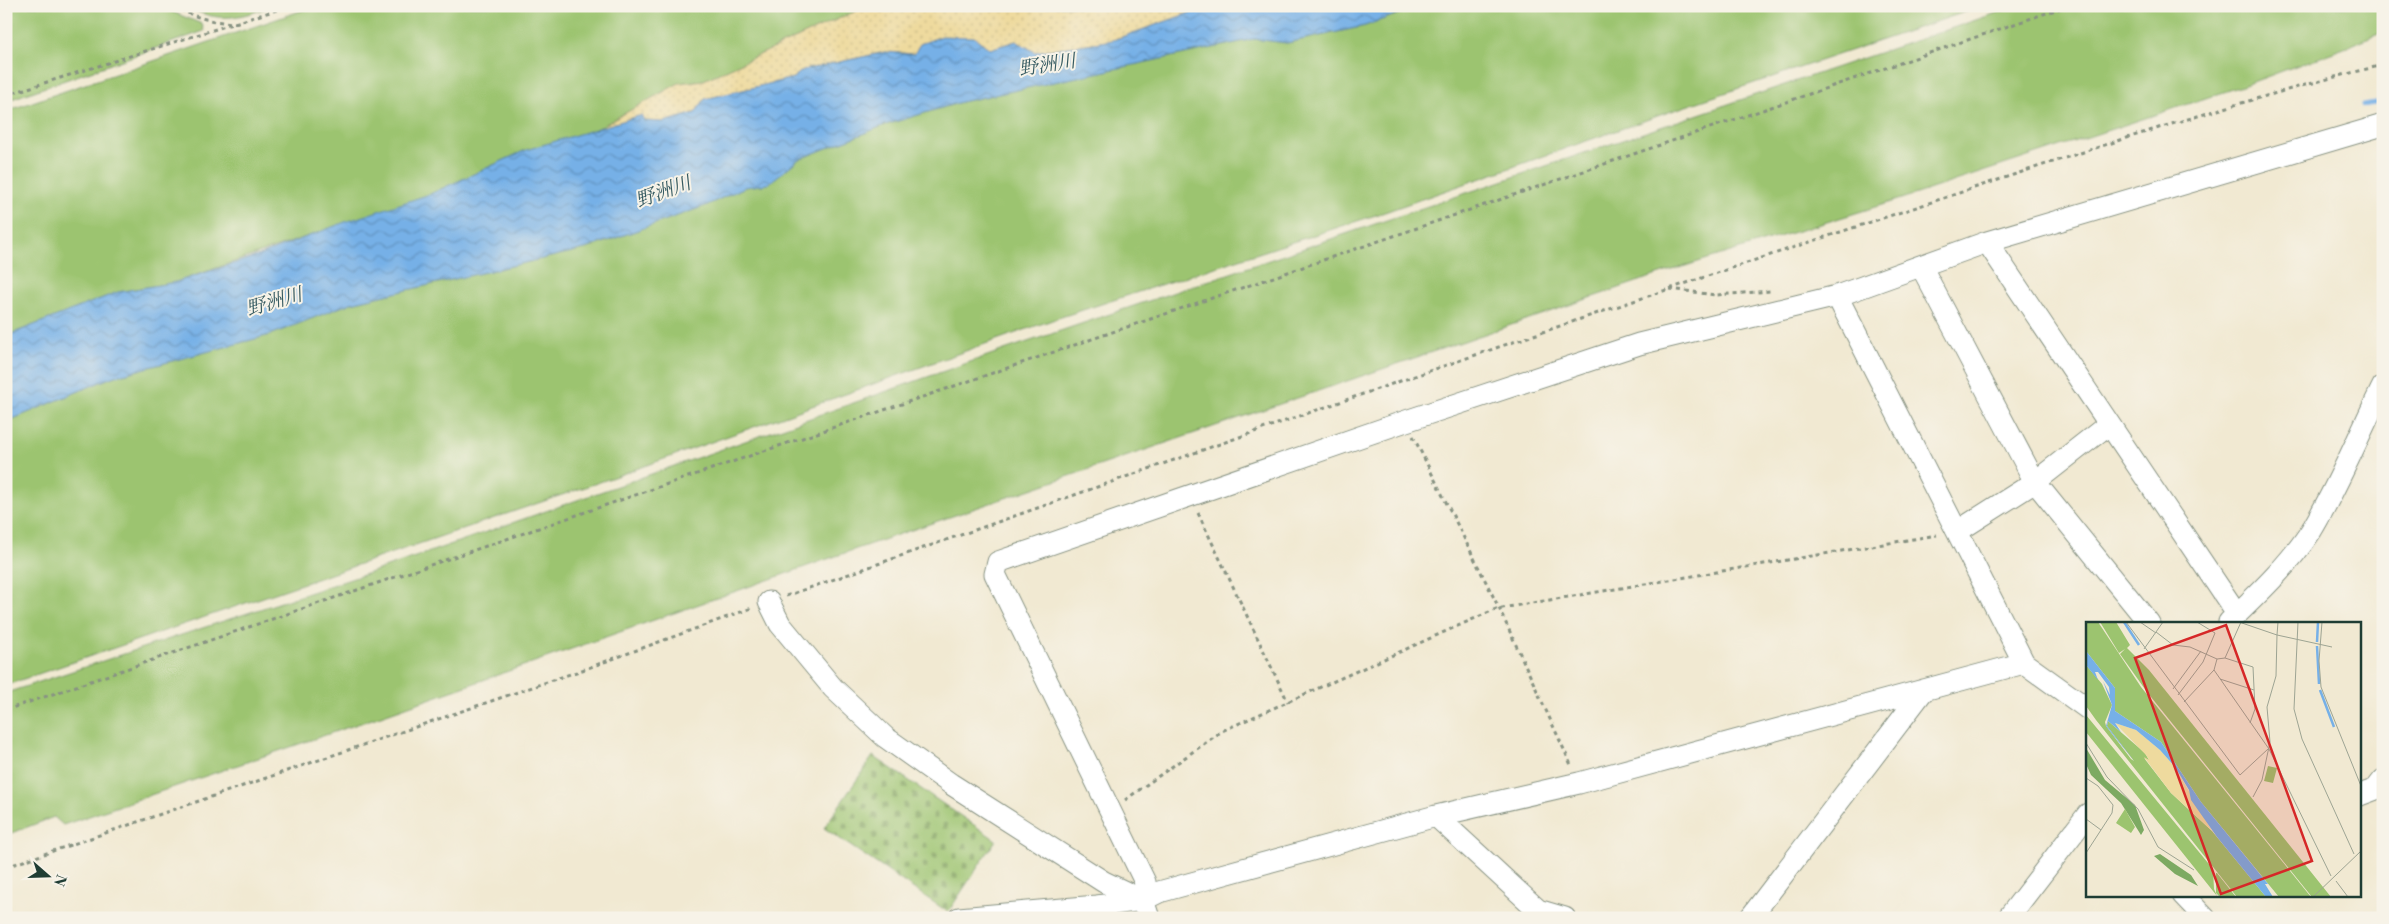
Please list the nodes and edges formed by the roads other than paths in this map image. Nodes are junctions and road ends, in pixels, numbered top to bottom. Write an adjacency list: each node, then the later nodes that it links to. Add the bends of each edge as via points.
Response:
1 (2383, 126): 2 (street)
2 (1987, 242): 3 (street); 6 (street)
3 (1921, 266): 4 (street); 7 (street)
4 (1837, 296): 8 (street); 20 (street, via 1639,344 1406,420 998,562 995,574 1146,882)
5 (2383, 386): 10 (street, via 2310,532)
6 (2109, 424): 7 (street); 10 (street)
7 (2035, 482): 8 (street); 11 (street)
8 (1958, 532): 12 (street)
9 (769, 602): 20 (street, via 780,624 832,688 885,737 951,784)
10 (2233, 618)
11 (2148, 622)
12 (2024, 663): 13 (street); 14 (street)
13 (1924, 690): 17 (street, via 1579,783); 24 (street)
14 (2086, 708)
15 (2383, 780): 16 (street, via 2376,789)
16 (2362, 794)
17 (1436, 816): 20 (street, via 1159,892); 23 (street, via 1538,910)
18 (2086, 817): 25 (street)
19 (2184, 896): 26 (street)
20 (1146, 909): 21 (street); 22 (street)
21 (959, 918)
22 (1163, 918)
23 (1565, 918)
24 (1750, 918)
25 (2008, 918)
26 (2205, 918)

